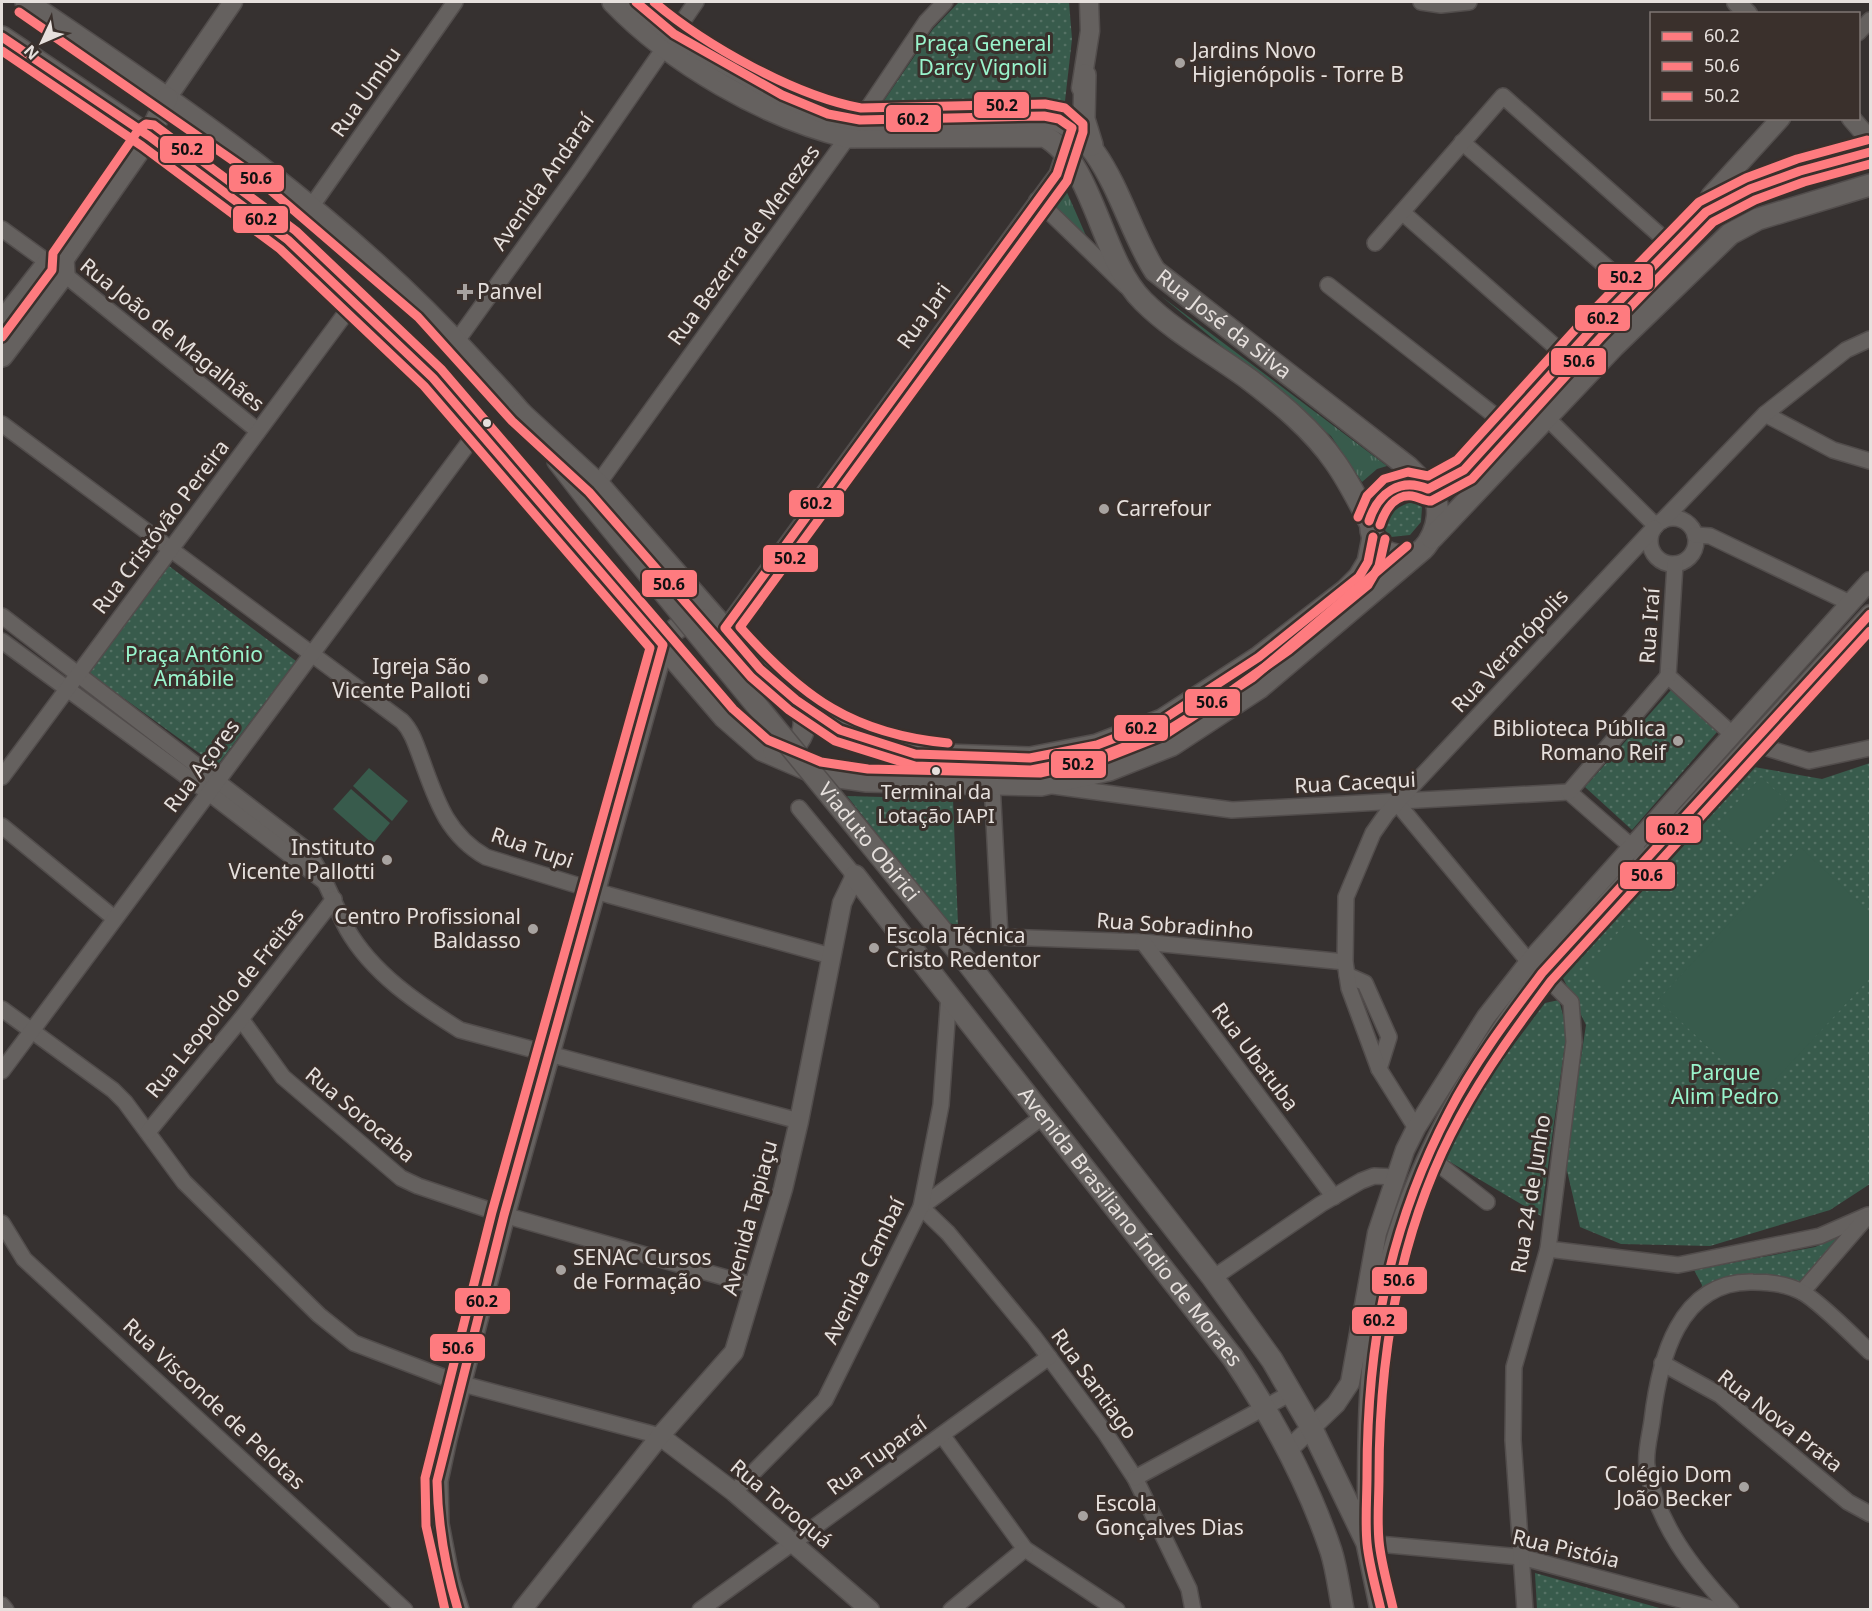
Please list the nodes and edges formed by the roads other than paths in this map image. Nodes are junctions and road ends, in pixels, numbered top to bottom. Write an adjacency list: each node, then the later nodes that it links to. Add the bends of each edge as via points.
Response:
1 (26, 2): 14 (main road)
2 (233, 2): 14 (street)
3 (454, 2): 28 (street, Rua Umbu)
4 (613, 2): 12 (main road)
5 (636, 2): 12 (main road)
6 (696, 2): 12 (street, Avenida Andaraí)
7 (945, 2): 15 (street, Rua Bezerra de Menezes, via 926,22)
8 (1089, 2): 13 (street, Rua Jari)
9 (1421, 2): 10 (street, via 1441,6)
10 (1469, 2)
11 (2, 37): 19 (main road)
12 (669, 41): 15 (main road, Rua José da Silva, via 815,110); 20 (main road, via 775,113); 42 (street, Avenida Andaraí)
13 (1085, 75): 18 (street, Rua Jari); 23 (main road, via 1084,119)
14 (167, 98): 19 (main road); 28 (main road)
15 (860, 120): 18 (main road, Rua José da Silva, via 1044,116 1059,119); 20 (street, Rua Bezerra de Menezes)
16 (1779, 120): 30 (street, via 1711,195)
17 (1853, 120): 21 (street)
18 (1072, 128): 23 (main road, Rua José da Silva); 24 (street, Rua Jari)
19 (149, 136): 35 (main road); 39 (main road, via 253,211)
20 (848, 137): 24 (main road, via 1044,135); 55 (street, Rua Bezerra de Menezes)
21 (1870, 140)
22 (1462, 142): 29 (street); 33 (street, via 1500,98 1506,97); 36 (street)
23 (1094, 148): 54 (main road, Rua José da Silva, via 1142,252 1155,271 1408,467)
24 (1064, 152): 27 (street, Rua Jari, via 1056,174); 38 (main road, Rua José da Silva, via 1119,265)
25 (1870, 152): 30 (main road, via 1750,189)
26 (1870, 184): 32 (main road, via 1758,219)
27 (1037, 201): 38 (street, Rua José da Silva); 67 (street, Rua Jari)
28 (311, 207): 42 (main road, via 426,308)
29 (1402, 212): 34 (street); 43 (street)
30 (1706, 212): 32 (main road); 33 (main road)
31 (2, 229): 35 (street, Rua João de Magalhães)
32 (1730, 234): 47 (main road, via 1614,346)
33 (1665, 241): 36 (main road)
34 (1376, 243)
35 (58, 266): 40 (main road); 44 (main road); 51 (street, Rua João de Magalhães)
36 (1624, 282): 43 (main road)
37 (1328, 285): 49 (street)
38 (1143, 301): 57 (main road, Rua José da Silva, via 1296,419 1335,461)
39 (354, 302): 50 (main road); 51 (street, Rua Cristóvão Pereira)
40 (2, 322)
41 (1870, 339): 46 (street, Rua Veranópolis, via 1846,350)
42 (456, 342): 55 (main road)
43 (1561, 352): 45 (main road)
44 (2, 356)
45 (1528, 399): 47 (street); 49 (main road)
46 (1765, 414): 53 (street, via 1833,450); 56 (street, Rua Veranópolis)
47 (1548, 418): 52 (main road); 56 (street)
48 (2, 424): 60 (street, Rua Tupi)
49 (1505, 425): 52 (street); 54 (main road, via 1464,470)
50 (479, 429): 69 (main road); 70 (street, Rua Açores)
51 (258, 431): 60 (street, Rua Cristóvão Pereira)
52 (1526, 440): 59 (main road)
53 (1870, 461)
54 (1424, 487): 57 (main road, via 1405,483 1386,492 1373,507); 59 (main road, via 1437,508)
55 (594, 492): 67 (main road); 97 (main road, Viaduto Obirici, bridge)
56 (1658, 525): 58 (street, via 1678,519); 62 (street, via 1650,543 1652,552 1666,563); 86 (street, Rua Veranópolis)
57 (1371, 529): 61 (main road, via 1388,551); 76 (main road, via 1368,562 1359,577 1267,652 1162,720 1097,745 1030,758 915,754 840,730)
58 (1695, 536): 62 (street, via 1692,554); 64 (street, via 1710,536)
59 (1431, 538): 61 (main road)
60 (170, 549): 70 (street, Rua Tupi); 73 (street, Rua Cristóvão Pereira)
61 (1415, 555): 83 (main road, via 1259,688 1172,746 1109,770)
62 (1675, 564): 74 (street, Rua Iraí)
63 (1870, 581): 64 (street)
64 (1850, 603): 71 (street)
65 (2, 616): 73 (street)
66 (1868, 622): 72 (street)
67 (725, 628): 69 (main road, via 703,619 690,620 669,633); 76 (main road, via 760,669)
68 (2, 641): 75 (street)
69 (663, 645): 80 (main road, via 724,717); 92 (main road)
70 (311, 654): 84 (street, Rua Açores); 92 (street, Rua Tupi, via 409,728 442,814 462,842 486,857)
71 (1800, 658): 72 (street); 77 (street)
72 (1817, 672): 78 (street)
73 (78, 674): 75 (street, Rua Cristóvão Pereira); 84 (street)
74 (1668, 676): 77 (street, Rua Iraí); 85 (street)
75 (67, 689): 81 (street, Rua Cristóvão Pereira); 84 (street)
76 (796, 700): 80 (main road, via 805,716 797,743 780,752)
77 (1732, 734): 89 (street)
78 (1751, 743): 79 (street, via 1809,761); 90 (street)
79 (1870, 748)
80 (762, 750): 82 (main road, via 818,774 867,781)
81 (2, 777)
82 (992, 783): 83 (main road); 95 (street, Rua Sobradinho, via 1000,938)
83 (1041, 784): 86 (street, Rua Cacequi, via 1232,810)
84 (213, 787): 93 (street, via 327,884); 94 (street, Rua Açores)
85 (1569, 792): 86 (street, Rua Cacequi); 89 (street)
86 (1398, 803): 98 (street, Rua 24 de Junho); 99 (street, Rua Veranópolis, via 1373,833 1346,897)
87 (800, 808): 91 (street)
88 (2, 826): 94 (street)
89 (1632, 846): 90 (street); 98 (street)
90 (1647, 860): 98 (street)
91 (855, 876): 96 (street, Avenida Tapiaçu, via 842,903); 100 (main road, Avenida Brasiliano Índio de Moraes)
92 (594, 890): 96 (street, Rua Tupi); 105 (main road)
93 (334, 899): 103 (street, Rua Leopoldo de Freitas); 105 (street, via 368,958 418,1004 460,1029)
94 (114, 918): 104 (street, Rua Açores)
95 (1143, 942): 99 (street, Rua Sobradinho); 114 (street, Rua Ubatuba)
96 (831, 956): 108 (street, Avenida Tapiaçu)
97 (967, 962): 121 (main road, Avenida Brasiliano Índio de Moraes)
98 (1536, 967): 101 (street); 120 (street, Rua 24 de Junho, via 1571,1002 1574,1042)
99 (1346, 969): 109 (street, Rua Veranópolis, via 1349,988 1379,1069)
100 (949, 994): 107 (main road, Avenida Brasiliano Índio de Moraes); 116 (street, Avenida Cambaí, via 941,1105)
101 (1514, 996): 109 (street, via 1486,1017); 111 (street)
102 (2, 1010): 104 (street)
103 (241, 1019): 110 (street, Rua Leopoldo de Freitas); 118 (street, Rua Sorocaba, via 283,1077 387,1168 418,1186)
104 (31, 1031): 106 (street, Rua Açores); 110 (street, via 113,1090)
105 (549, 1053): 108 (street); 118 (main road)
106 (2, 1071)
107 (1045, 1115): 116 (street); 129 (main road, Avenida Brasiliano Índio de Moraes, via 1233,1358)
108 (800, 1120): 122 (street, Avenida Tapiaçu)
109 (1416, 1128): 112 (street)
110 (148, 1132): 127 (street, via 184,1182 319,1316 366,1349)
111 (1427, 1155): 113 (street); 115 (street)
112 (1396, 1178): 113 (street); 114 (street, via 1374,1176); 130 (street, via 1377,1233 1350,1383 1336,1404)
113 (1415, 1186): 137 (street, via 1384,1283 1370,1380)
114 (1334, 1197): 121 (street)
115 (1487, 1202)
116 (921, 1207): 125 (street, Rua Santiago, via 948,1233); 135 (street, Avenida Cambaí, via 825,1400)
117 (1869, 1214): 120 (street, via 1820,1236 1678,1265); 123 (street)
118 (504, 1215): 122 (street, Rua Sorocaba); 127 (main road)
119 (2, 1223): 143 (street, Rua Visconde de Pelotas, via 24,1259)
120 (1548, 1249): 140 (street, Rua 24 de Junho, via 1514,1367 1513,1440)
121 (1213, 1278): 128 (main road, Avenida Brasiliano Índio de Moraes)
122 (755, 1287): 132 (street, Avenida Tapiaçu, via 734,1352)
123 (1802, 1292): 124 (street); 126 (street, via 1774,1282 1741,1281 1716,1288 1694,1302)
124 (1870, 1352)
125 (1049, 1357): 131 (street, Rua Tuparaí); 134 (street, Rua Santiago)
126 (1662, 1363): 136 (street, Rua Nova Prata, via 1720,1395 1848,1502); 155 (street, via 1646,1464 1662,1518 1696,1573)
127 (459, 1383): 132 (street); 144 (main road, via 437,1481 438,1524)
128 (1293, 1392): 129 (street); 130 (main road, Avenida Brasiliano Índio de Moraes)
129 (1265, 1406): 133 (main road, Avenida Brasiliano Índio de Moraes); 134 (street)
130 (1311, 1427): 133 (street); 137 (main road, Avenida Brasiliano Índio de Moraes)
131 (942, 1435): 138 (street, Rua Tuparaí); 139 (street)
132 (660, 1436): 135 (street, Rua Toroquá); 145 (street, Avenida Tapiaçu)
133 (1288, 1449): 151 (main road, Avenida Brasiliano Índio de Moraes, via 1331,1553)
134 (1135, 1478): 150 (street, Rua Santiago, via 1189,1589)
135 (734, 1492): 138 (street, Rua Toroquá)
136 (1870, 1514)
137 (1367, 1543): 140 (street, Rua Pistóia); 152 (main road, Avenida Brasiliano Índio de Moraes)
138 (792, 1544): 146 (street, Rua Tuparaí); 147 (street, Rua Toroquá)
139 (1025, 1549): 148 (street); 149 (street)
140 (1521, 1557): 153 (street, Rua 24 de Junho); 154 (street, Rua Pistóia)
141 (2, 1605): 142 (street)
142 (6, 1610)
143 (405, 1610)
144 (458, 1610)
145 (522, 1610)
146 (700, 1610)
147 (870, 1610)
148 (951, 1610)
149 (1117, 1610)
150 (1193, 1610)
151 (1343, 1610)
152 (1381, 1610)
153 (1526, 1610)
154 (1718, 1610)
155 (1731, 1610)

